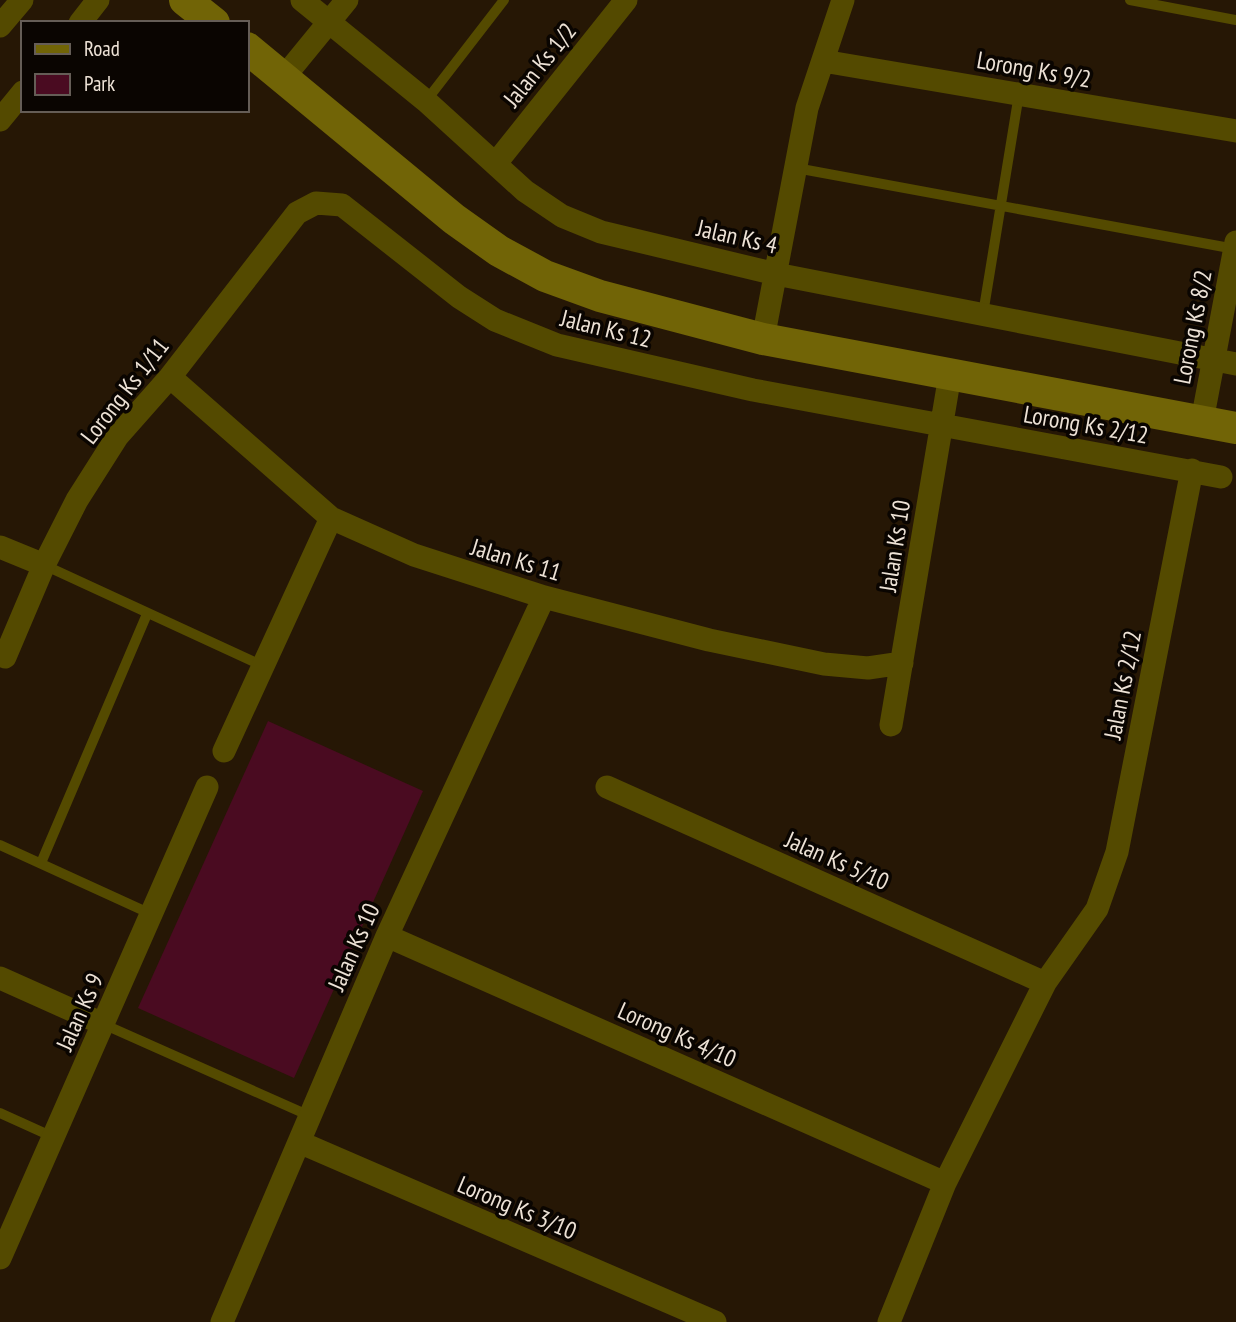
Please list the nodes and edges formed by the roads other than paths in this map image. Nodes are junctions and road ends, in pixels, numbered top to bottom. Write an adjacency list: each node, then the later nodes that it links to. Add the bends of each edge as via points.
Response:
1 (22, 0): 14 (street)
2 (98, 0): 11 (street)
3 (185, 0): 12 (street)
4 (302, 0): 13 (street, Jalan Ks 4)
5 (347, 0): 13 (street)
6 (504, 0): 20 (lane)
7 (626, 0): 23 (street, Jalan Ks 1/2)
8 (843, 0): 16 (street)
9 (1130, 0): 10 (lane)
10 (1236, 20)
11 (82, 21)
12 (211, 21)
13 (329, 23): 17 (street); 20 (street, Jalan Ks 4)
14 (0, 26)
15 (248, 49): 17 (street)
16 (823, 61): 19 (street, Lorong Ks 9/2); 24 (street, via 807,108)
17 (284, 77): 30 (street, via 454,219 510,257 545,276 600,296)
18 (21, 94): 21 (street)
19 (1019, 94): 22 (street, Lorong Ks 9/2); 25 (lane)
20 (426, 101): 23 (street, Jalan Ks 4)
21 (0, 120)
22 (1236, 131)
23 (496, 163): 28 (street, Jalan Ks 4, via 525,191 562,216 601,233)
24 (796, 168): 25 (lane); 28 (street)
25 (1001, 206): 27 (lane); 29 (lane)
26 (297, 213): 33 (street, Lorong Ks 1/11); 35 (street, Jalan Ks 12, via 316,204 342,205 459,297 495,320 557,345 753,390)
27 (1235, 245): 31 (street, Lorong Ks 8/2)
28 (776, 274): 29 (street, Jalan Ks 4); 30 (street)
29 (983, 314): 31 (street, Jalan Ks 4)
30 (763, 339): 32 (street)
31 (1225, 362): 34 (street, Lorong Ks 8/2)
32 (950, 374): 34 (street); 35 (street, Jalan Ks 10)
33 (170, 377): 39 (street, Jalan Ks 11); 41 (street, Lorong Ks 1/11, via 117,437)
34 (1202, 421): 36 (street)
35 (942, 426): 37 (street, Lorong Ks 2/12); 45 (street, Jalan Ks 10)
36 (1236, 428)
37 (1192, 470): 38 (street, Lorong Ks 2/12); 56 (street, Jalan Ks 2/12, via 1117,852 1097,908)
38 (1221, 477)
39 (331, 518): 42 (street, Jalan Ks 11, via 414,555); 46 (street)
40 (0, 548): 41 (street)
41 (44, 565): 43 (lane); 44 (street, Lorong Ks 1/11)
42 (544, 597): 45 (street, Jalan Ks 11, via 824,664 868,667); 54 (street, Jalan Ks 10)
43 (147, 614): 46 (lane); 52 (lane)
44 (5, 657)
45 (902, 663): 47 (street, Jalan Ks 10)
46 (263, 666): 48 (street)
47 (891, 725)
48 (223, 751)
49 (607, 786): 56 (street, Jalan Ks 5/10)
50 (207, 787): 53 (street, Jalan Ks 9)
51 (0, 845): 52 (lane)
52 (41, 863): 53 (lane)
53 (151, 914): 57 (street, Jalan Ks 9)
54 (387, 936): 59 (street, Jalan Ks 10); 62 (street, Lorong Ks 4/10)
55 (0, 978): 57 (street)
56 (1045, 983): 62 (street)
57 (103, 1024): 59 (lane); 60 (street, Jalan Ks 9)
58 (0, 1114): 60 (lane)
59 (310, 1116): 61 (street, Jalan Ks 10)
60 (53, 1137): 63 (street, Jalan Ks 9)
61 (299, 1142): 64 (street, Jalan Ks 10); 65 (street, Lorong Ks 3/10)
62 (945, 1183): 66 (street)
63 (2, 1250)
64 (222, 1322)
65 (715, 1322)
66 (889, 1322)

